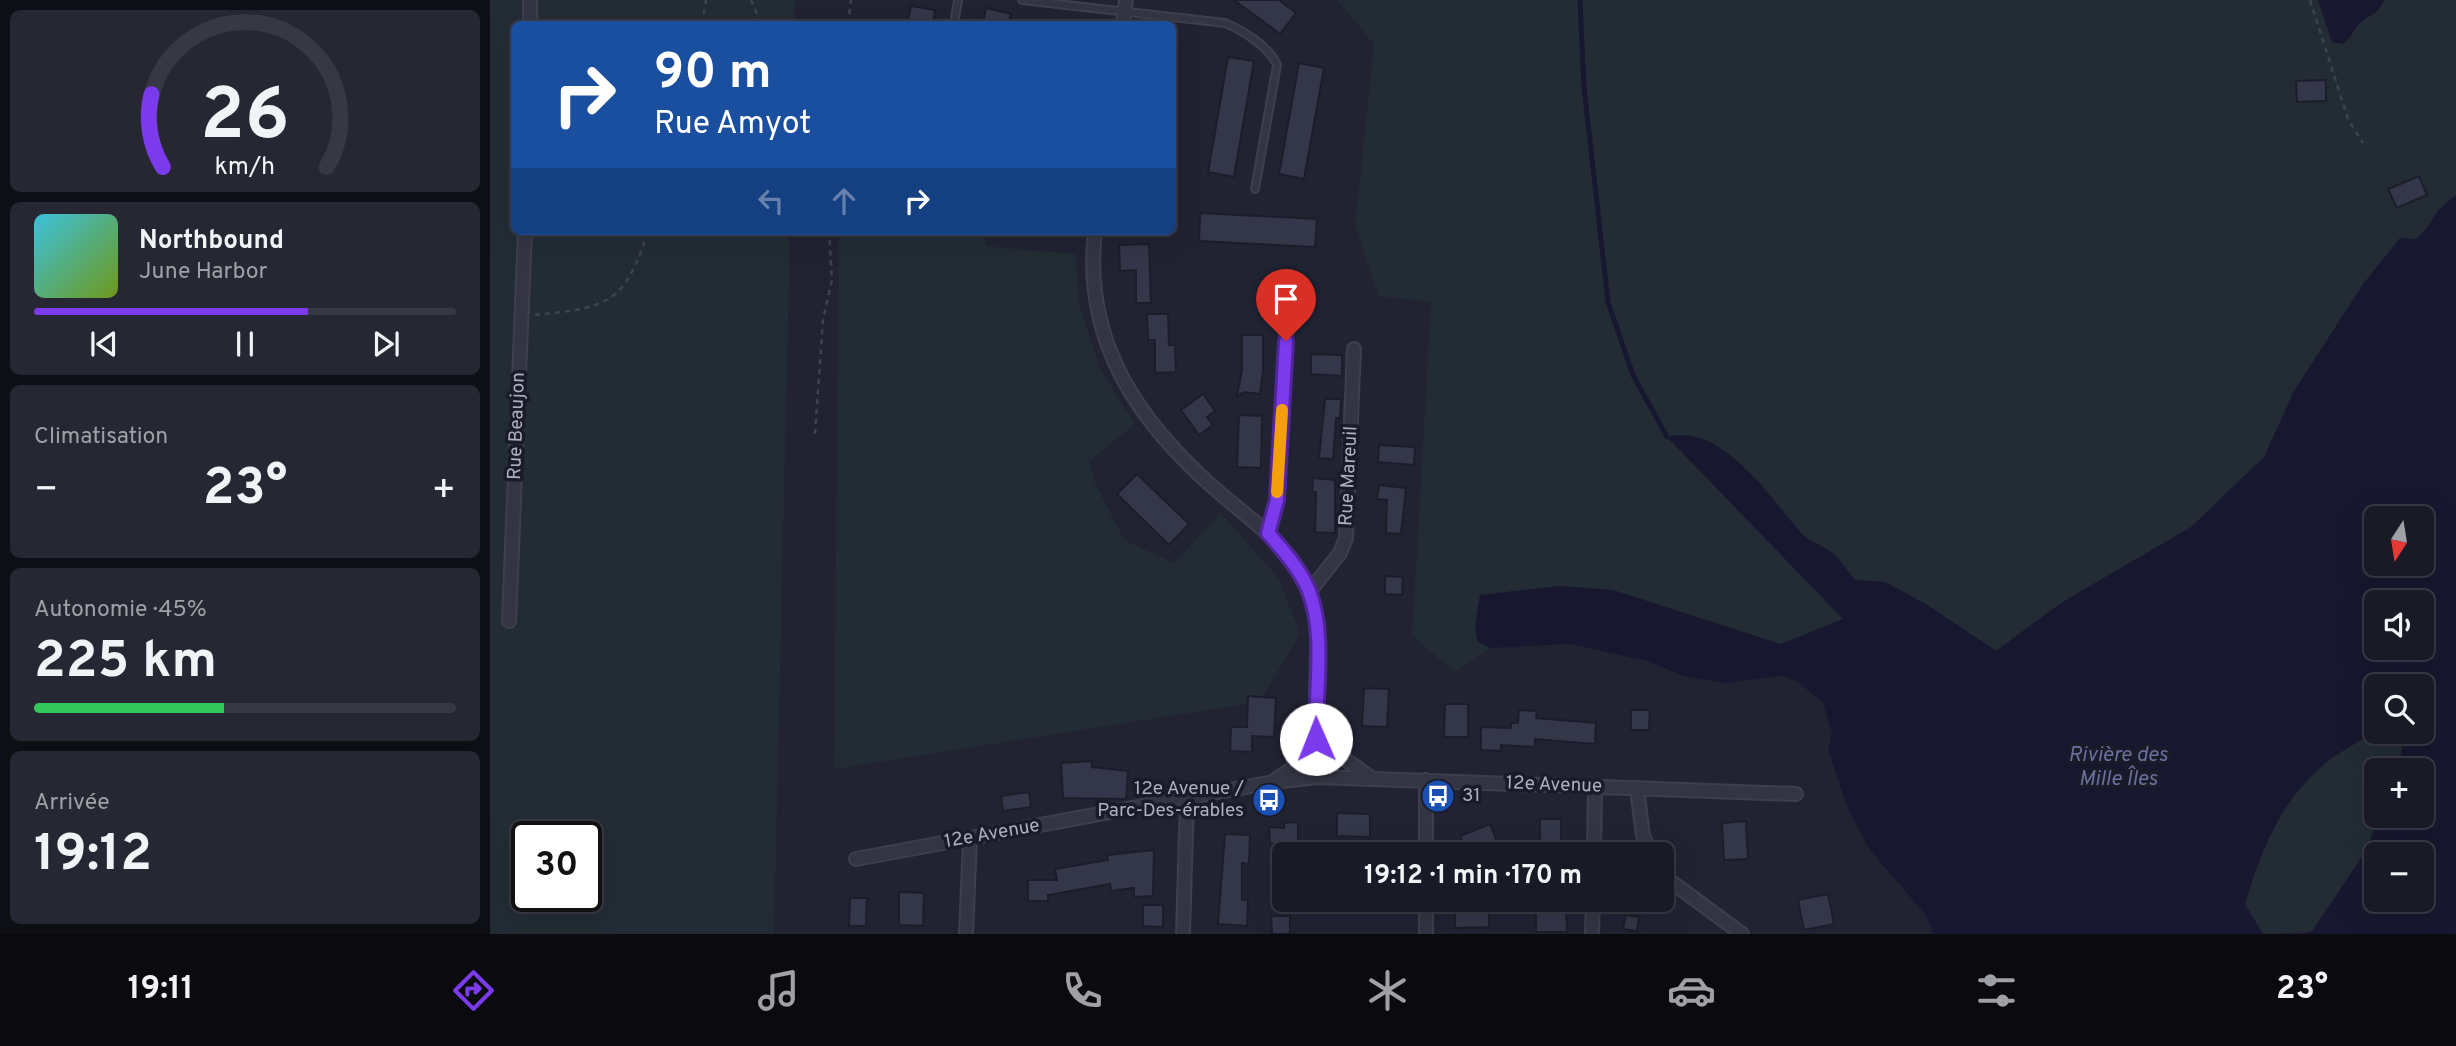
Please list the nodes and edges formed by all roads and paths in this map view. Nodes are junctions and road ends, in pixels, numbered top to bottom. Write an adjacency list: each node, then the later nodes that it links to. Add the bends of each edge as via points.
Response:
1 (530, 0): 9 (street)
2 (706, 0): 10 (path)
3 (751, 0): 11 (path)
4 (851, 0): 12 (path)
5 (958, 0): 13 (lane)
6 (1022, 0): 8 (lane)
7 (2310, 0): 14 (path, via 2348,119)
8 (1125, 5): 15 (lane, via 1225,23 1274,57)
9 (530, 21)
10 (702, 21)
11 (760, 21)
12 (848, 21)
13 (954, 21)
14 (2363, 143)
15 (1255, 189)
16 (525, 235): 21 (street, Rue Beaujon)
17 (647, 235): 21 (path, via 619,294 603,305)
18 (829, 235): 23 (path, via 832,280 823,319)
19 (1095, 235): 24 (street, via 1092,256 1105,343 1115,368 1145,417 1219,492)
20 (1289, 288): 24 (street, via 1277,500)
21 (522, 316): 26 (street, Rue Beaujon)
22 (1354, 349): 25 (street, Rue Mareuil, via 1346,538 1340,553)
23 (815, 435)
24 (1268, 533): 25 (street, via 1290,558)
25 (1309, 592): 27 (street, via 1317,634)
26 (509, 621)
27 (1316, 720): 28 (street); 29 (street, via 1339,755); 31 (street, via 1294,767)
28 (1317, 777): 29 (street, 12e Avenue); 31 (street, 12e Avenue)
29 (1372, 779): 30 (street, 12e Avenue)
30 (1426, 780): 32 (street, 12e Avenue); 37 (street)
31 (1273, 782): 35 (street, 12e Avenue)
32 (1595, 787): 33 (street, 12e Avenue); 38 (street)
33 (1637, 788): 34 (street, 12e Avenue); 39 (street)
34 (1796, 794)
35 (1186, 798): 36 (street, 12e Avenue); 45 (street)
36 (970, 838): 40 (street, 12e Avenue); 44 (street)
37 (1426, 842)
38 (1594, 842)
39 (1646, 842)
40 (856, 859)
41 (1674, 884): 48 (street)
42 (1426, 912): 46 (street)
43 (1593, 912): 47 (street)
44 (966, 934)
45 (1183, 934)
46 (1426, 934)
47 (1592, 934)
48 (1742, 934)

